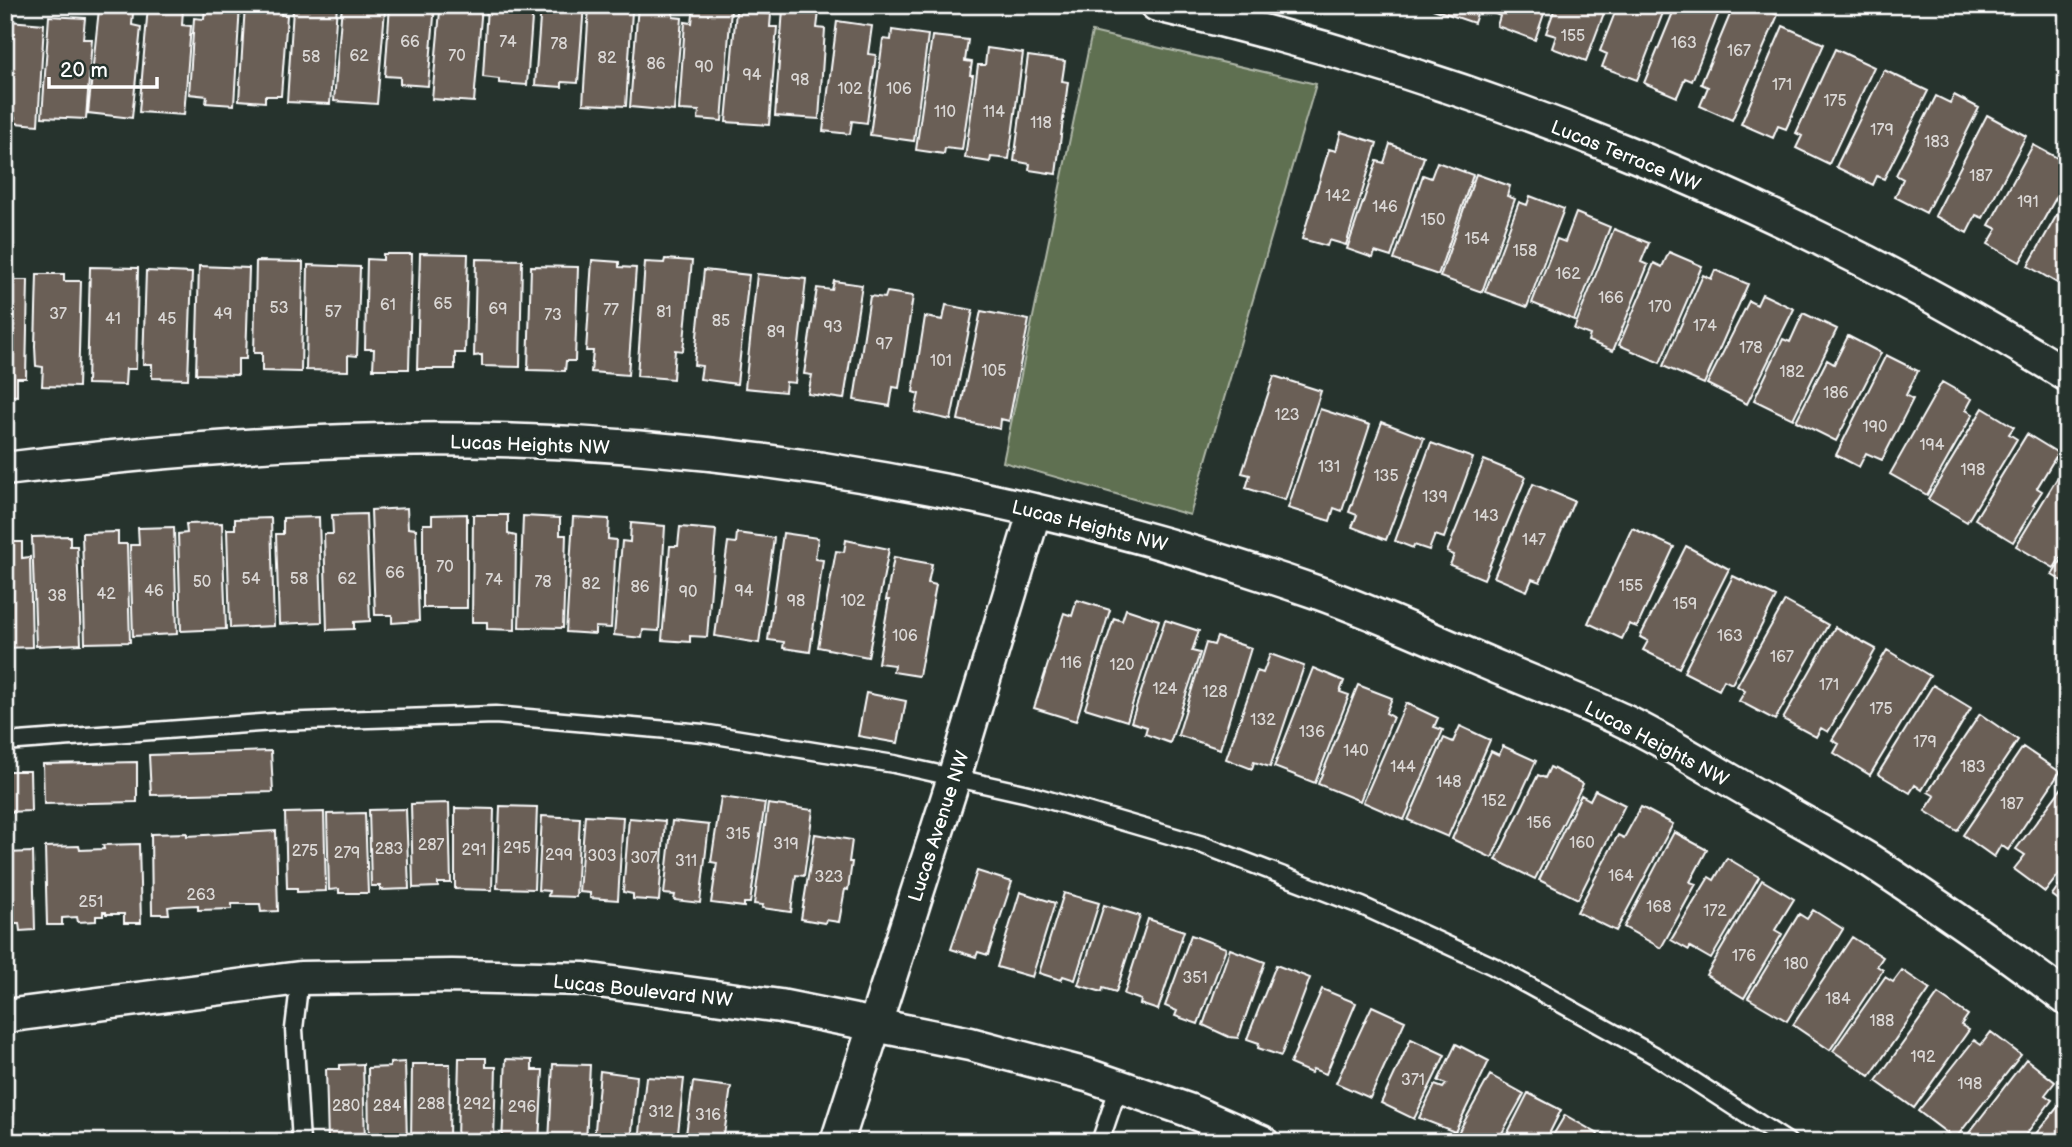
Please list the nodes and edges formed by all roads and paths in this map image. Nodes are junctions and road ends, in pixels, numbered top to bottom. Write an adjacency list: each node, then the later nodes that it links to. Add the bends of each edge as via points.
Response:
1 (1157, 5): 2 (street, Lucas Terrace NW, via 1308,43 1452,89 1663,167 1910,285)
2 (2067, 375)
3 (5, 469): 4 (street, Lucas Heights NW, via 211,448 498,440 749,458)
4 (1035, 510): 6 (street, Lucas Avenue NW); 8 (street, Lucas Heights NW, via 1108,527 1321,594 1625,722 1865,858)
5 (5, 742): 6 (lane, via 274,722 495,715 703,733)
6 (954, 778): 10 (street, Lucas Avenue NW); 16 (lane, via 1028,794 1203,845 1362,906 1493,966 1654,1055)
7 (300, 978): 9 (street, Lucas Boulevard NW); 10 (street, Lucas Boulevard NW, via 584,979 780,1006); 12 (lane, via 294,1029)
8 (2067, 999)
9 (5, 1016)
10 (874, 1026): 11 (street, Lucas Boulevard NW, via 970,1044); 13 (street, Lucas Avenue NW)
11 (1119, 1086): 14 (lane); 15 (street, Lucas Boulevard NW)
12 (301, 1142)
13 (837, 1142)
14 (1100, 1142)
15 (1262, 1142)
16 (1788, 1142)

